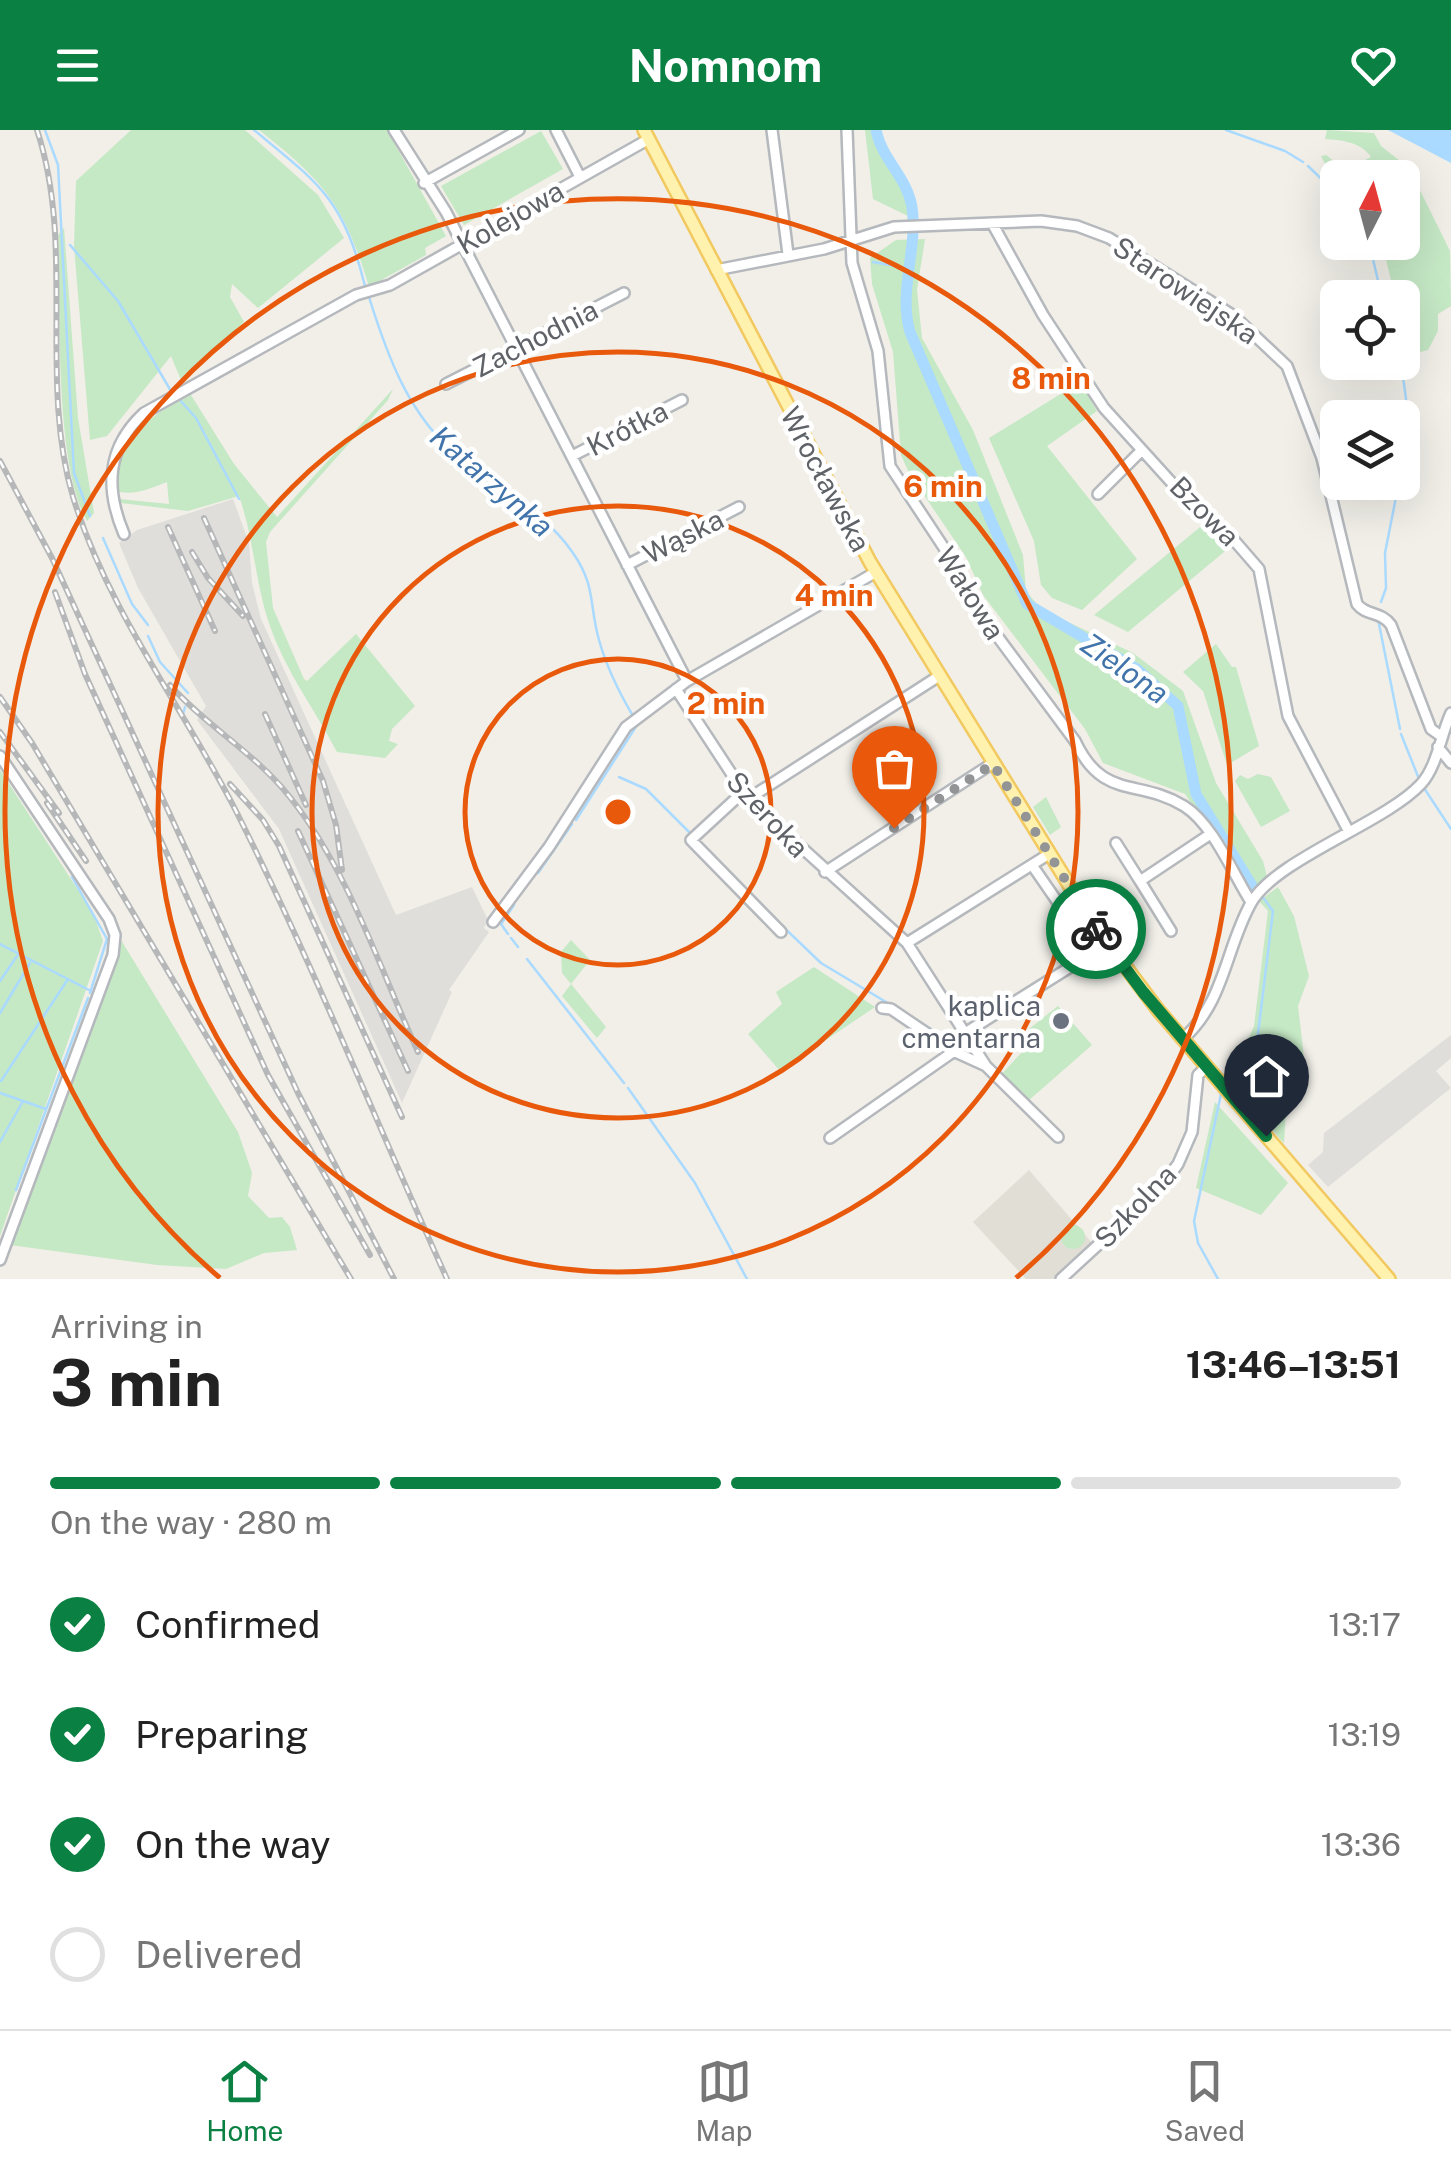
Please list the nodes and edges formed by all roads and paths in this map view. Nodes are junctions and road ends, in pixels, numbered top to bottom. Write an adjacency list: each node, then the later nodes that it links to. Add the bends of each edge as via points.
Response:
1 (394, 130): 8 (street)
2 (519, 130): 8 (street)
3 (556, 130): 7 (street)
4 (772, 130): 12 (street)
5 (847, 130): 10 (street, Wałowa)
6 (647, 133): 7 (street, Kolejowa); 13 (main road, Wrocławska)
7 (580, 177): 11 (street, Kolejowa)
8 (424, 183): 11 (street)
9 (992, 223): 10 (street, Starowiejska, via 904,226); 18 (street, Bzowa, via 1043,315); 29 (street, Starowiejska, via 1054,222 1098,232 1234,316 1282,359 1322,458 1357,604 1390,625)
10 (850, 241): 12 (street, Starowiejska); 35 (street, Wałowa, via 878,352 895,477 982,616 1092,771 1184,806)
11 (462, 244): 15 (street); 22 (street, Kolejowa, via 161,403 130,426 110,480)
12 (788, 254): 13 (street, Starowiejska)
13 (716, 270): 24 (main road, Wrocławska)
14 (624, 293): 15 (street, Zachodnia)
15 (516, 348): 16 (street, Zachodnia); 19 (street)
16 (446, 384)
17 (682, 400): 19 (street, Krótka)
18 (1141, 451): 20 (street); 34 (street, Bzowa, via 1258,569 1288,716)
19 (572, 456): 23 (street)
20 (1098, 494)
21 (739, 507): 23 (street, Wąska)
22 (124, 534)
23 (627, 564): 26 (street)
24 (876, 572): 25 (main road, Wrocławska); 26 (street)
25 (939, 676): 32 (main road, Wrocławska); 33 (street)
26 (686, 682): 27 (street)
27 (676, 689): 33 (street, Szeroka); 43 (street, via 626,726)
28 (1451, 714): 29 (street)
29 (1439, 742): 31 (street); 34 (street, via 1424,781)
30 (0, 756): 56 (street, via 115,934 113,955)
31 (1451, 762)
32 (993, 764): 37 (main road, Wrocławska); 39 (street)
33 (745, 796): 39 (street, Szeroka); 45 (street, via 691,840)
34 (1348, 832): 41 (street)
35 (1207, 833): 40 (street); 41 (street, Wałowa)
36 (1116, 843): 40 (street)
37 (1049, 854): 38 (street); 47 (main road, Wrocławska)
38 (1032, 865): 42 (street); 46 (street)
39 (825, 872): 46 (street, Szeroka)
40 (1140, 880): 44 (street)
41 (1256, 897): 50 (street, via 1219,992)
42 (1070, 920)
43 (494, 922)
44 (1171, 930)
45 (781, 932)
46 (907, 943): 49 (street, Szeroka)
47 (1106, 944): 49 (street); 50 (main road, Wrocławska)
48 (882, 1008): 51 (street)
49 (967, 1037): 51 (street); 52 (street, Szeroka)
50 (1183, 1040): 53 (main road, Wrocławska)
51 (953, 1051): 52 (street); 55 (street)
52 (986, 1066): 54 (street)
53 (1207, 1066): 57 (street, Szkolna, via 1198,1074 1188,1146 1172,1174); 58 (main road)
54 (1058, 1136)
55 (830, 1138)
56 (0, 1258)
57 (1061, 1279)
58 (1389, 1279)

